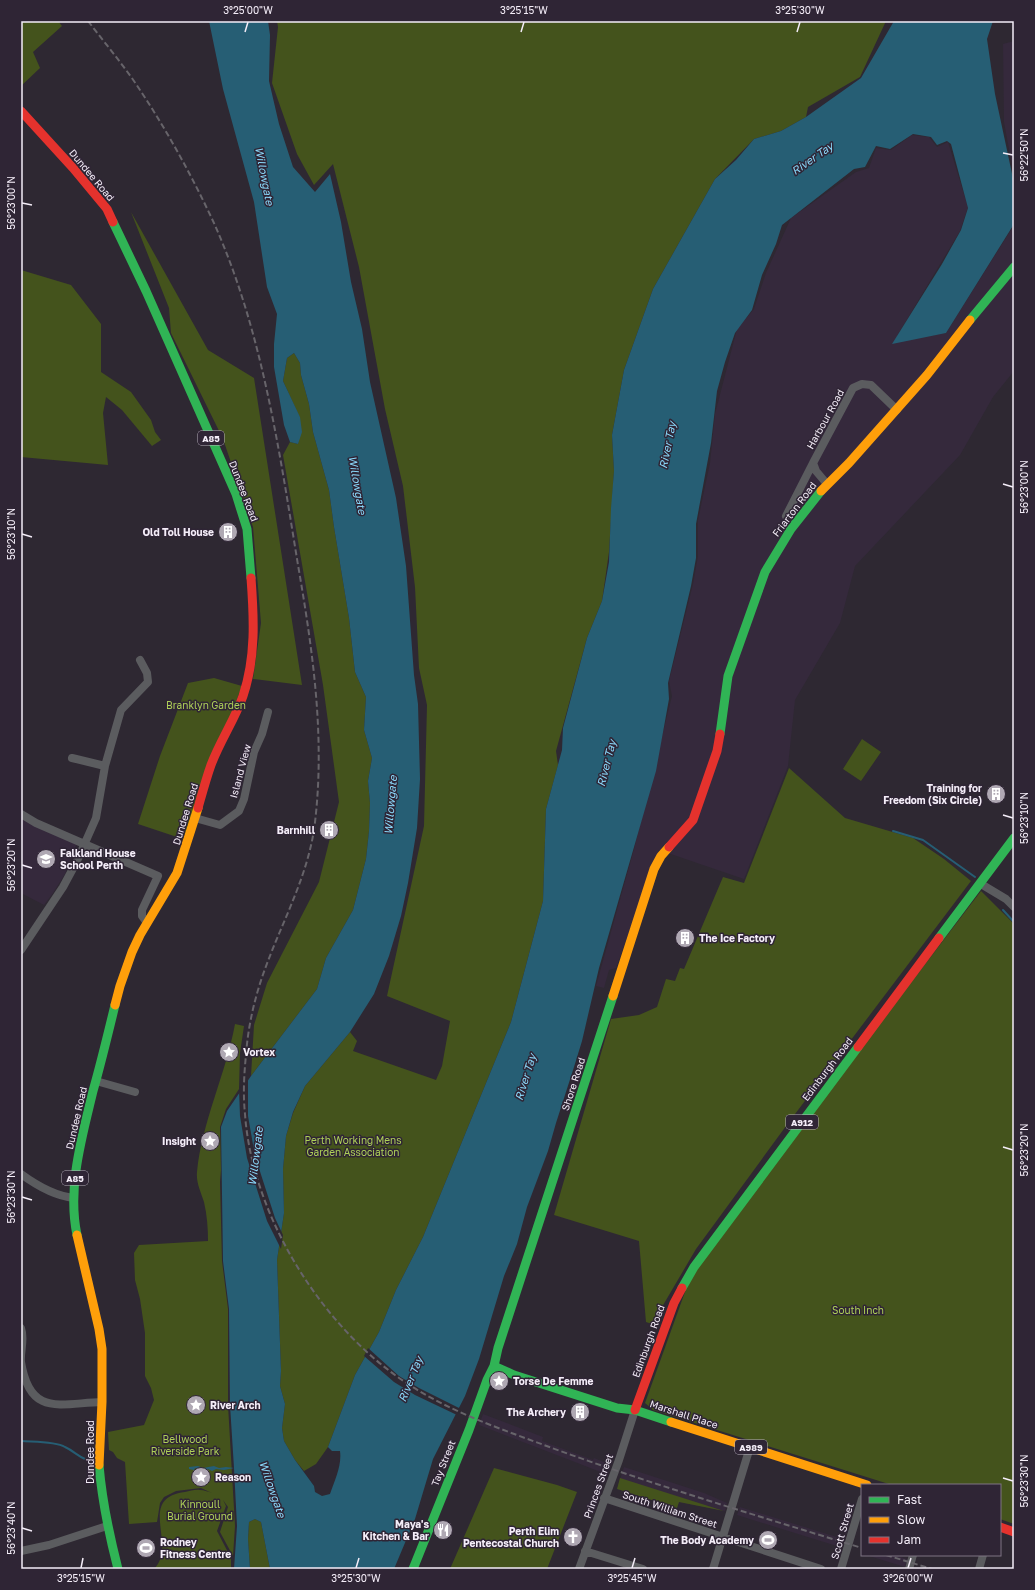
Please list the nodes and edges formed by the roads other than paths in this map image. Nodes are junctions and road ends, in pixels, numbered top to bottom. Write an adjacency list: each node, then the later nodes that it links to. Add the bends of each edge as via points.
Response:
1 (21, 111): 12 (main road, Dundee Road / A85, via 106,209 146,291 236,494 247,529 254,646 243,696 211,765)
2 (1014, 266): 3 (main road, Friarton Road)
3 (896, 410): 4 (street, Harbour Road, via 871,385 862,384 854,388); 5 (main road, Friarton Road)
4 (813, 463): 5 (street, Harbour Road, via 816,471); 6 (street)
5 (828, 484): 13 (main road, Friarton Road, via 791,529 764,572 728,676 717,751)
6 (786, 516)
7 (140, 660): 10 (street, via 147,673 148,682 121,710)
8 (268, 712): 12 (street, Island View, via 254,752 239,811 220,826)
9 (72, 758): 10 (street)
10 (105, 766): 15 (street, via 96,818)
11 (21, 814): 15 (street)
12 (195, 818): 18 (main road, Dundee Road / A85, via 177,873)
13 (693, 820): 25 (main road, Shore Road, via 661,856 654,869)
14 (1014, 838): 16 (main road, Edinburgh Road / A912)
15 (84, 843): 18 (street, via 158,876 142,910 142,916); 19 (street, via 63,887)
16 (981, 884): 17 (street); 27 (main road, Edinburgh Road / A912, via 694,1267 674,1303)
17 (1013, 905)
18 (147, 923): 20 (main road, Dundee Road / A85, via 132,952 120,986)
19 (21, 950)
20 (96, 1081): 21 (street); 23 (main road, Dundee Road / A85, via 78,1157)
21 (135, 1092)
22 (21, 1174): 23 (street, via 39,1186)
23 (74, 1198): 26 (main road, Dundee Road / A85, via 76,1228 102,1349)
24 (21, 1328): 26 (street, via 21,1360 29,1388 35,1394 46,1403 56,1405)
25 (494, 1366): 27 (main road, Marshall Place / A989, via 514,1375 617,1408); 41 (main road, Tay Street)
26 (102, 1402): 32 (main road, Dundee Road / A85, via 99,1463)
27 (635, 1410): 28 (main road, Marshall Place / A989); 30 (street, Princes Street)
28 (750, 1447): 29 (main road, Marshall Place / A989); 35 (street)
29 (863, 1484)
30 (604, 1498): 35 (street, South William Street); 37 (street, Princes Street)
31 (861, 1502): 46 (street, Scott Street)
32 (107, 1526): 36 (street, via 49,1545); 40 (main road, Dundee Road / A85)
33 (1001, 1527): 34 (main road)
34 (1014, 1532)
35 (723, 1537): 44 (street); 45 (street, South William Street)
36 (21, 1551)
37 (585, 1551): 42 (street, Princes Street); 43 (street)
38 (913, 1556): 47 (street)
39 (983, 1556): 48 (street)
40 (118, 1569)
41 (413, 1569)
42 (579, 1569)
43 (643, 1569)
44 (713, 1569)
45 (821, 1569)
46 (841, 1569)
47 (909, 1569)
48 (979, 1569)

